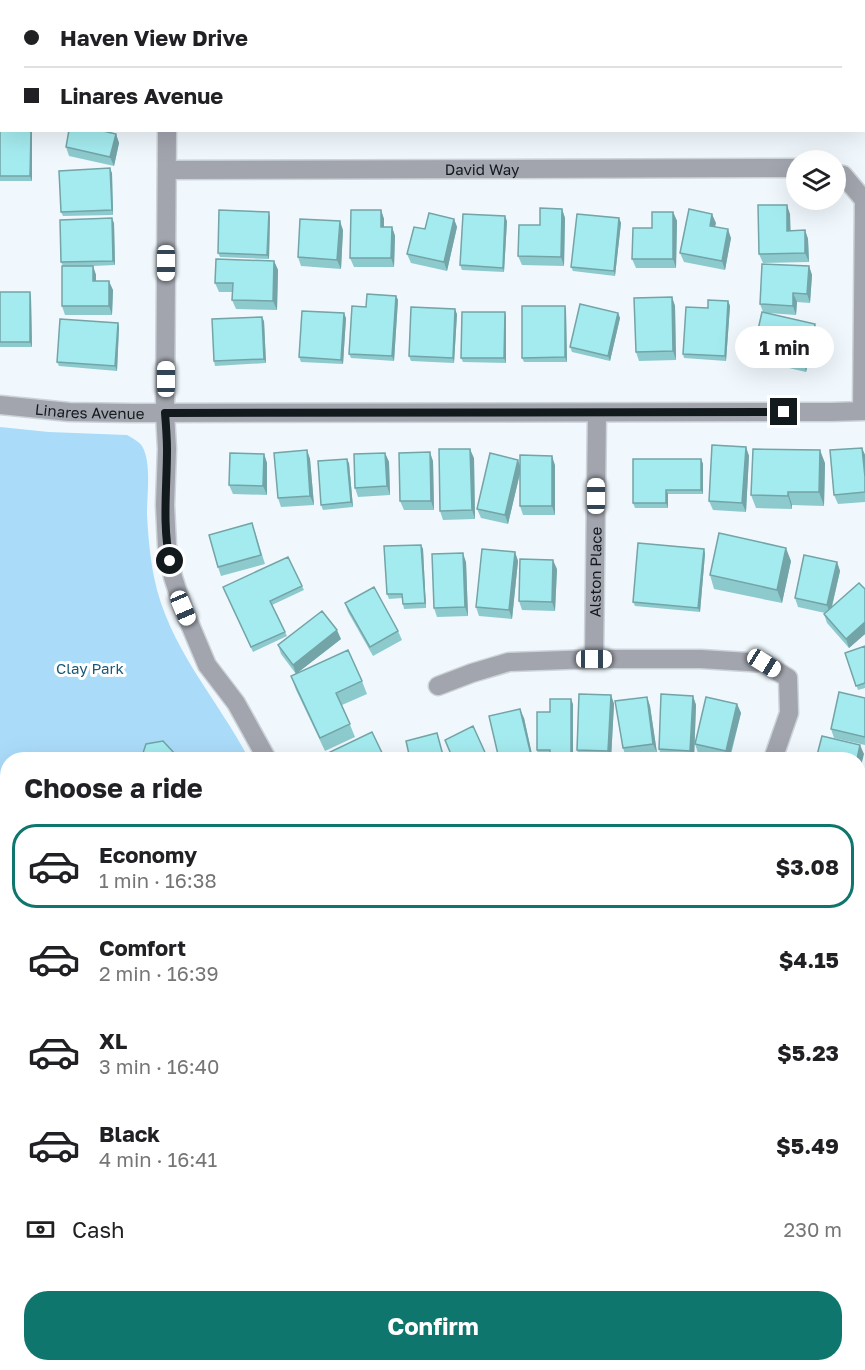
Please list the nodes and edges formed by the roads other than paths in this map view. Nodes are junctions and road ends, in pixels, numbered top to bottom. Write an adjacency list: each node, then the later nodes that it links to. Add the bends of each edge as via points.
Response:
1 (167, 132): 3 (street)
2 (786, 168): 3 (street, David Way)
3 (167, 170): 7 (street)
4 (846, 179): 6 (street, via 864,200)
5 (0, 405): 7 (street, Linares Avenue, via 69,412)
6 (864, 411): 8 (street, Linares Avenue)
7 (165, 413): 8 (street, Linares Avenue); 11 (street, via 167,546 173,577 207,665 236,703)
8 (597, 413): 9 (street, Alston Place)
9 (594, 659): 10 (street, via 509,662); 12 (street, via 764,663 788,678 789,713)
10 (438, 686)
11 (263, 752)
12 (775, 752)

